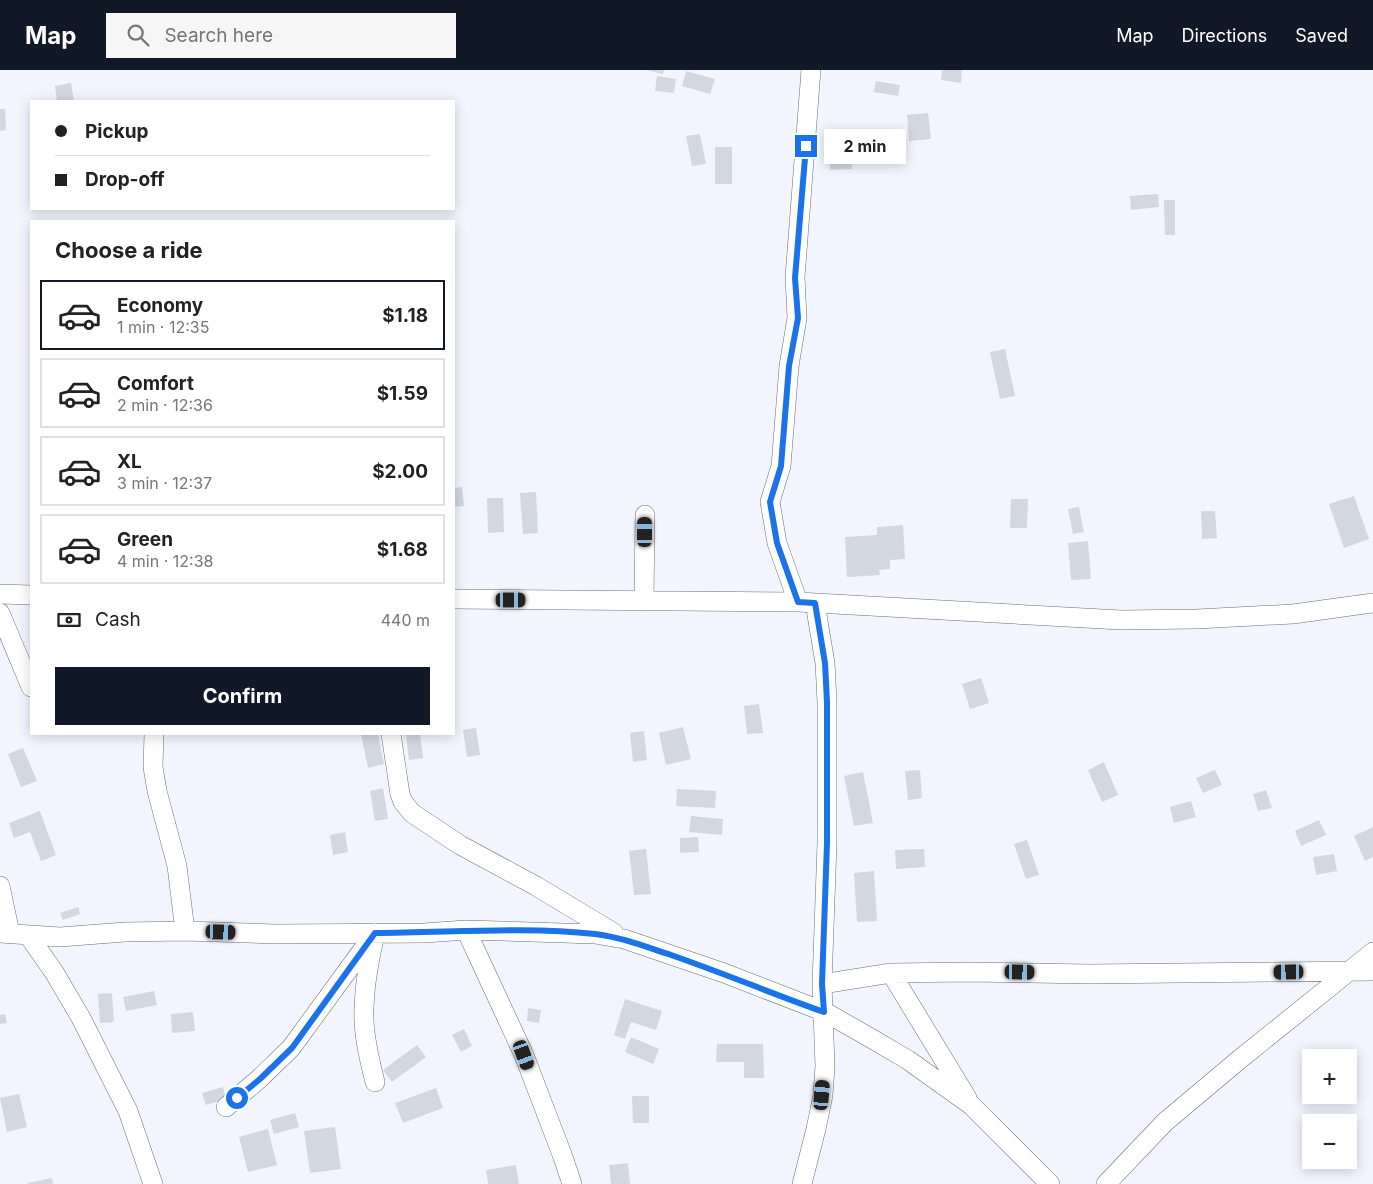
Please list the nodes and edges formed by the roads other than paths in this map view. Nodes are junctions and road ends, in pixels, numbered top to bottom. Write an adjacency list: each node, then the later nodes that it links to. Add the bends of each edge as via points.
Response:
1 (811, 70): 7 (street, via 795,278 798,318 789,366 781,466 770,502 777,543)
2 (645, 515): 6 (street)
3 (0, 594): 4 (street)
4 (30, 595)
5 (455, 599): 6 (street)
6 (644, 601): 7 (street)
7 (807, 603): 8 (street, via 1130,620 1293,614); 23 (street, via 825,663 827,702)
8 (1373, 603)
9 (0, 613): 10 (street)
10 (30, 685)
11 (154, 735): 15 (street, via 153,767 177,866)
12 (391, 735): 18 (street, via 401,796 412,813 460,845)
13 (0, 886): 17 (street)
14 (466, 930): 16 (street); 18 (street, via 596,934); 29 (street, via 524,1055)
15 (185, 931): 16 (street); 17 (street, via 60,937)
16 (375, 933): 25 (street, via 368,967 364,1018); 27 (street, via 292,1048)
17 (12, 934): 28 (street, via 54,972 81,1018 128,1111)
18 (624, 939): 24 (street)
19 (1373, 952): 20 (street)
20 (1349, 971): 21 (street); 22 (street); 32 (street, via 1165,1122)
21 (1373, 971)
22 (891, 974): 23 (street); 26 (street)
23 (822, 984): 24 (street)
24 (824, 1012): 26 (street, via 908,1060); 30 (street, via 822,1095)
25 (375, 1082)
26 (971, 1105): 31 (street)
27 (226, 1107)
28 (153, 1184)
29 (572, 1184)
30 (802, 1184)
31 (1050, 1184)
32 (1106, 1184)

